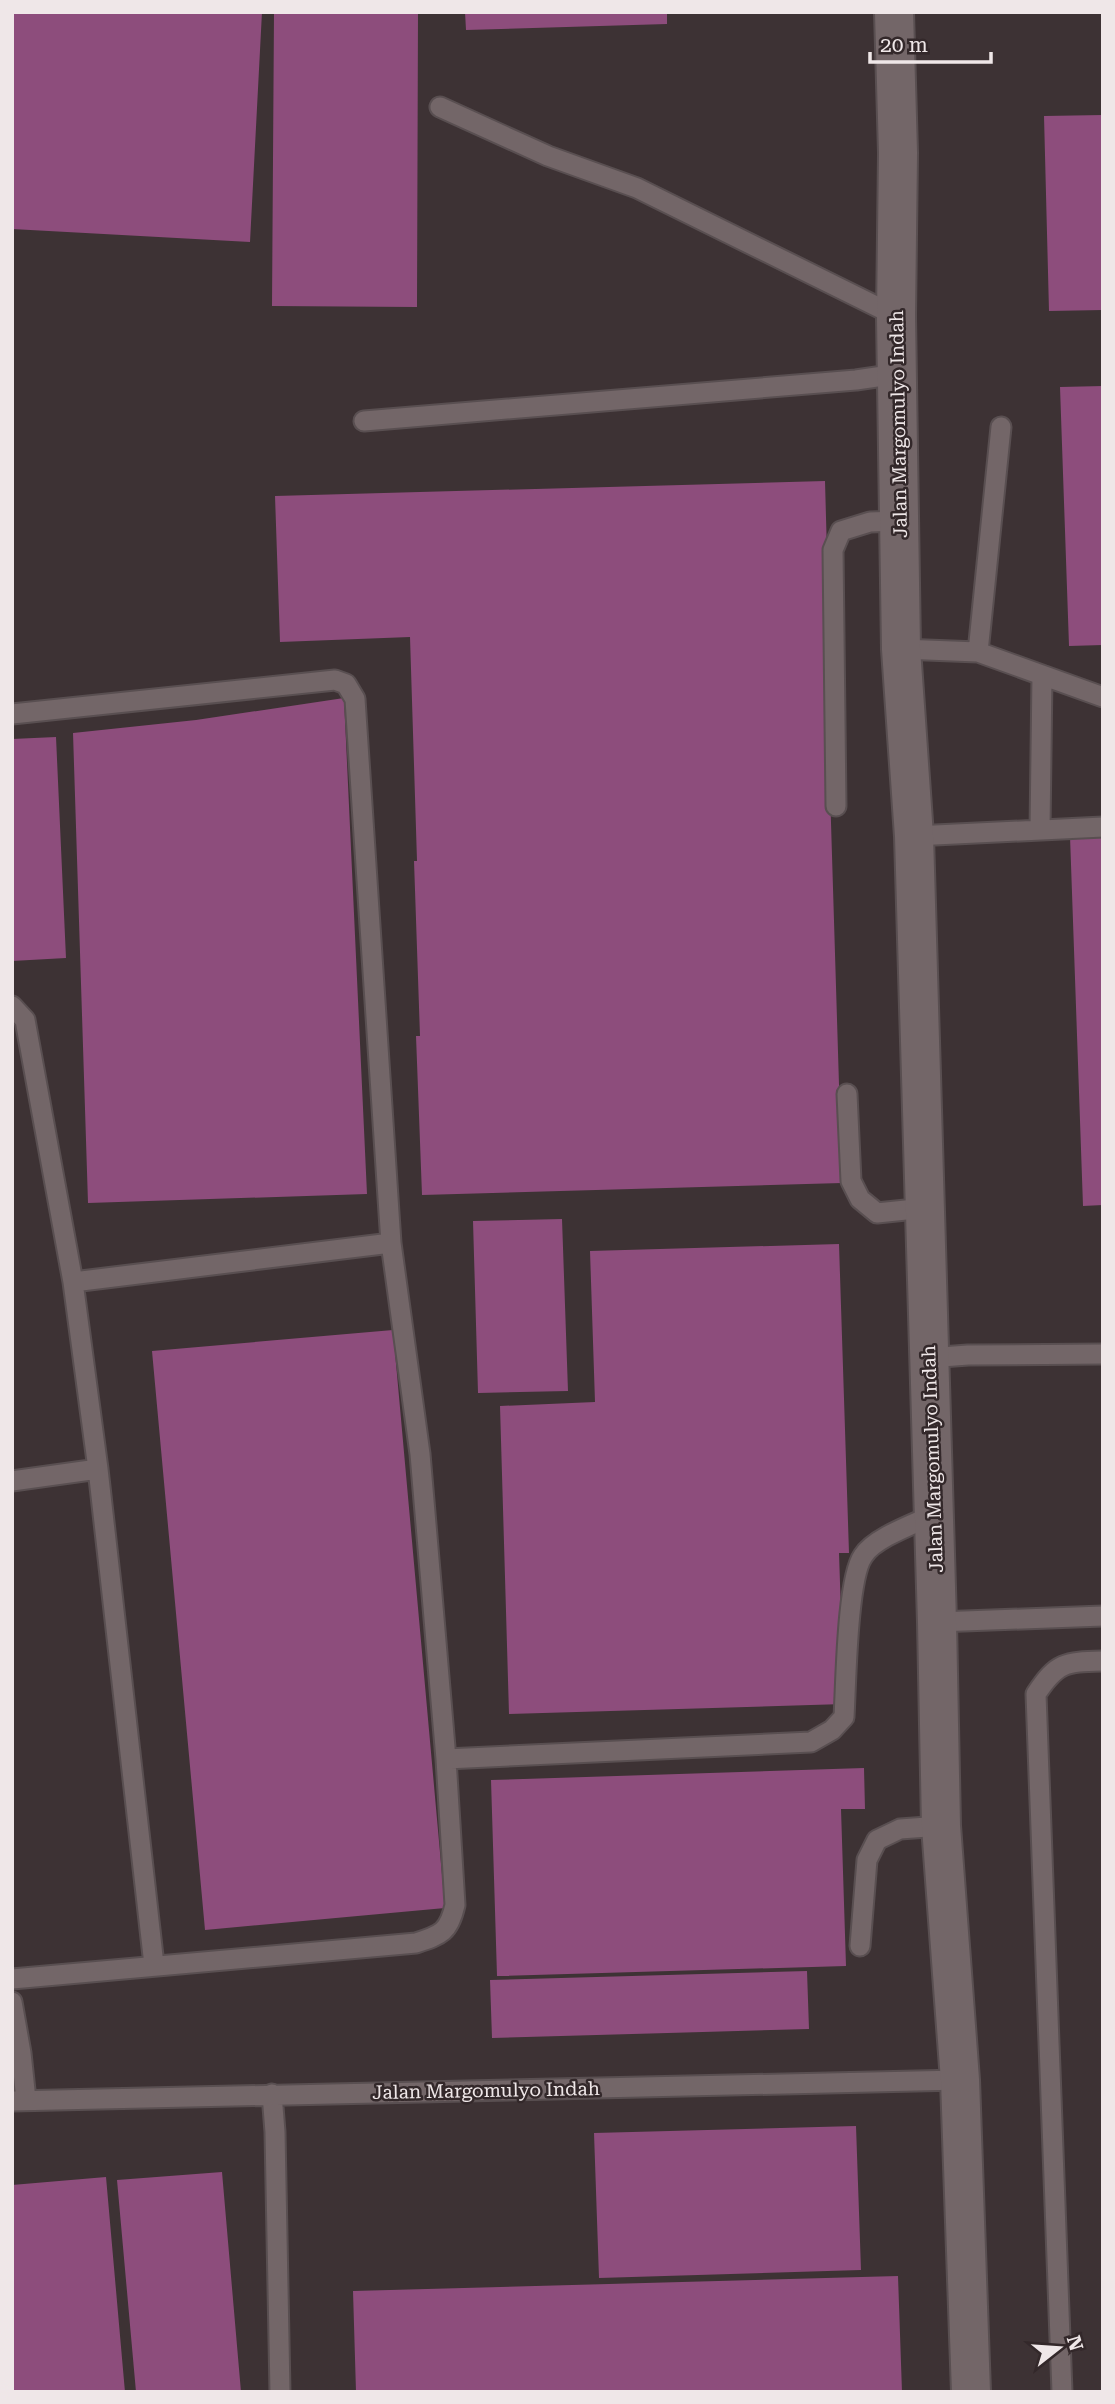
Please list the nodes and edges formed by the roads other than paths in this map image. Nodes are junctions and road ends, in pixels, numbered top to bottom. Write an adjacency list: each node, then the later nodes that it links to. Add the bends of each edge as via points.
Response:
1 (894, 12): 3 (street, Jalan Margomulyo Indah)
2 (440, 107): 3 (lane, via 548,156 638,188)
3 (896, 316): 4 (street, Jalan Margomulyo Indah)
4 (897, 374): 5 (lane); 7 (street, Jalan Margomulyo Indah)
5 (364, 421)
6 (1001, 427): 9 (lane)
7 (899, 521): 8 (street, Jalan Margomulyo Indah); 13 (lane, via 841,530 833,550)
8 (901, 649): 9 (lane); 16 (street, Jalan Margomulyo Indah)
9 (978, 652): 10 (lane)
10 (1042, 675): 11 (lane); 15 (lane)
11 (1103, 697)
12 (12, 714): 20 (lane, via 335,680 346,684 355,699)
13 (836, 806)
14 (1103, 827): 15 (lane)
15 (1040, 830): 16 (lane)
16 (914, 836): 19 (street, Jalan Margomulyo Indah)
17 (12, 1006): 21 (lane, via 25,1020)
18 (847, 1094): 19 (lane, via 851,1181 860,1199 877,1213)
19 (925, 1208): 23 (street, Jalan Margomulyo Indah)
20 (391, 1243): 21 (lane); 30 (lane, via 420,1454)
21 (73, 1282): 24 (lane)
22 (1103, 1354): 23 (lane)
23 (928, 1358): 26 (street, Jalan Margomulyo Indah)
24 (99, 1469): 25 (lane); 33 (lane)
25 (12, 1481)
26 (933, 1516): 28 (street, Jalan Margomulyo Indah); 30 (lane, via 888,1535 863,1555 853,1583 844,1717 811,1742)
27 (1103, 1616): 28 (lane)
28 (937, 1622): 31 (street, Jalan Margomulyo Indah)
29 (1103, 1661): 41 (lane, via 1071,1662 1050,1673 1036,1694)
30 (446, 1759): 33 (lane, via 455,1905 451,1923 436,1937 416,1943)
31 (941, 1826): 32 (lane, via 900,1829 877,1840 867,1860); 36 (street, Jalan Margomulyo Indah)
32 (860, 1946)
33 (154, 1965): 34 (lane)
34 (12, 1979)
35 (12, 2002): 38 (lane, via 21,2053)
36 (960, 2080): 37 (lane, Jalan Margomulyo Indah); 40 (street, Jalan Margomulyo Indah)
37 (272, 2094): 38 (lane, Jalan Margomulyo Indah); 39 (lane)
38 (19, 2100)
39 (280, 2392)
40 (971, 2392)
41 (1062, 2392)

